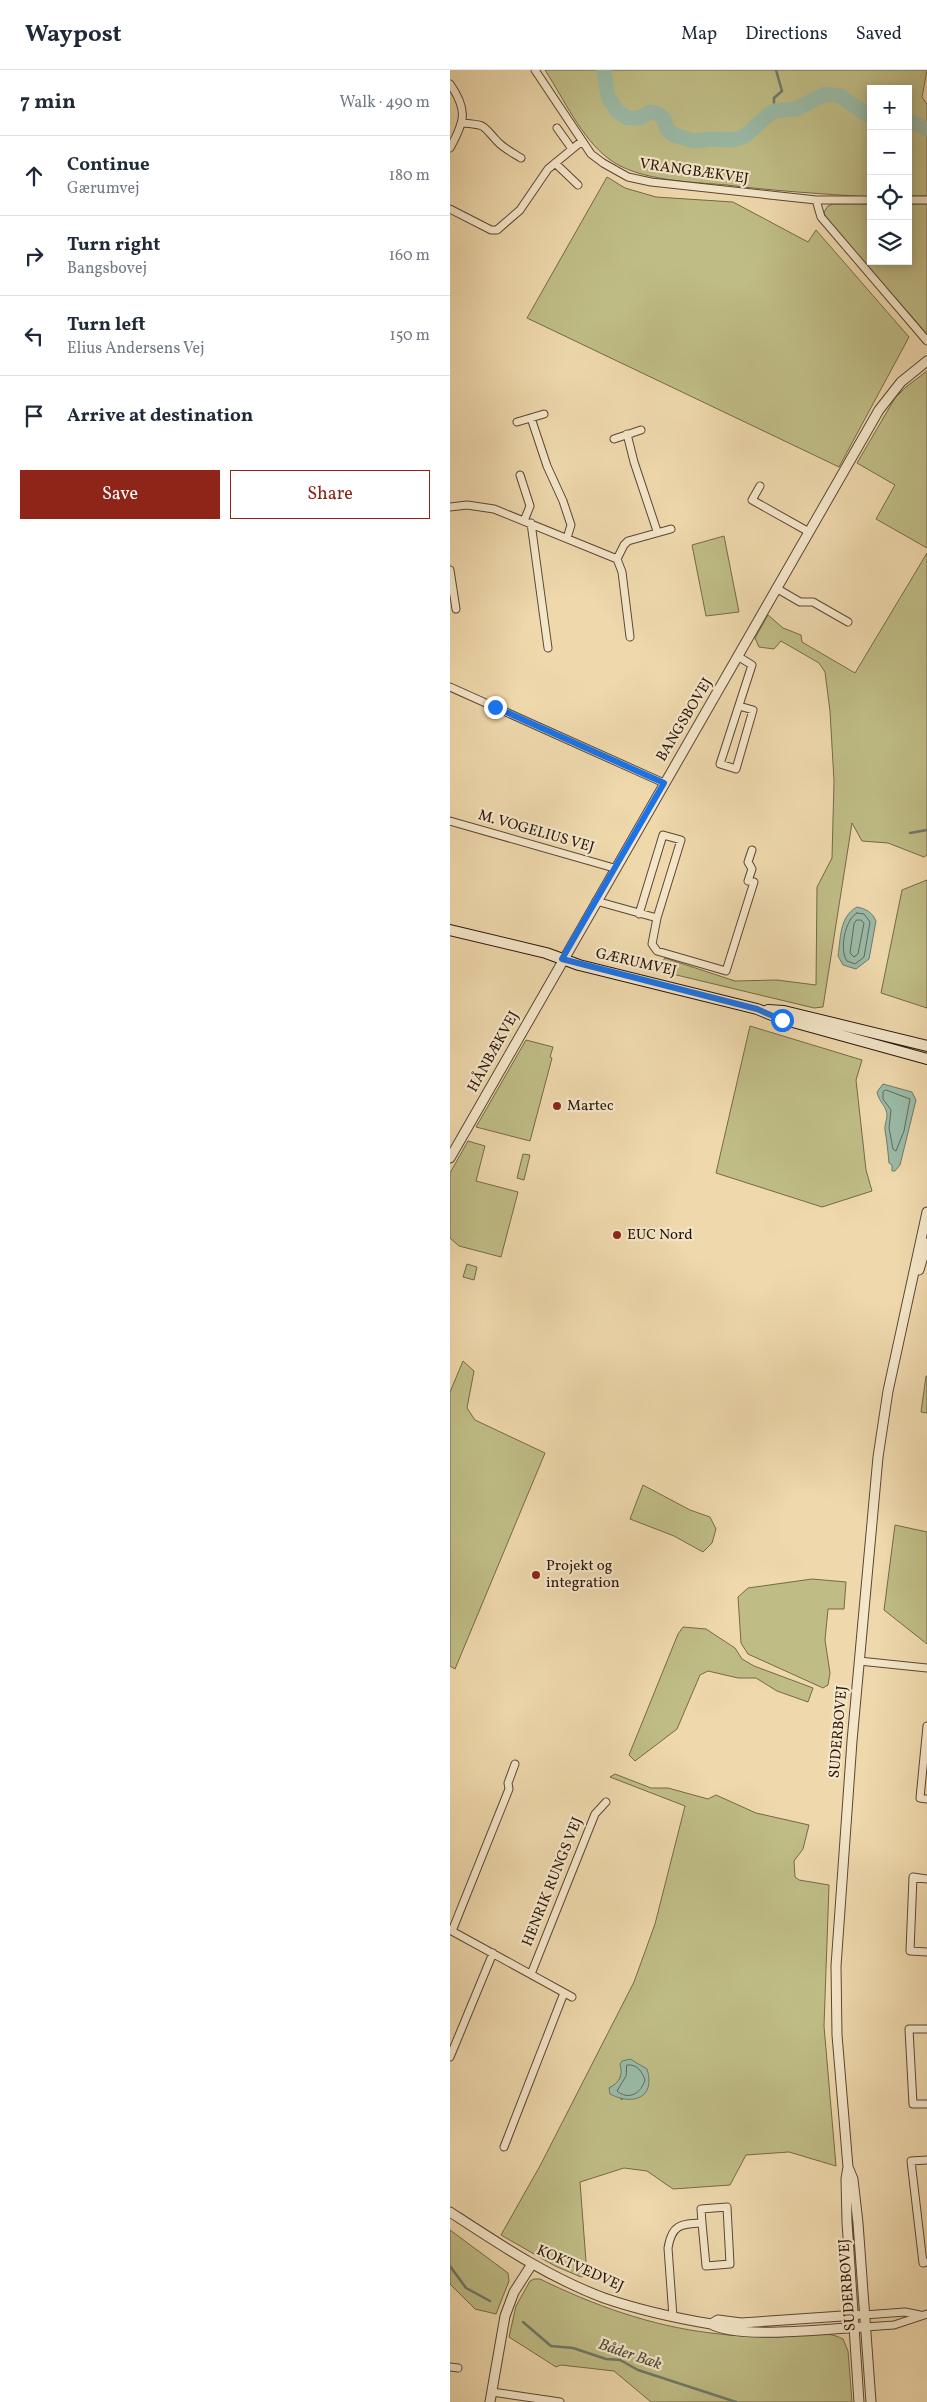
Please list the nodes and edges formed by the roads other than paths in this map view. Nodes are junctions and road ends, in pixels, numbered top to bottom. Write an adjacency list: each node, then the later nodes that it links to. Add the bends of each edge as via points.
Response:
1 (535, 70): 5 (street, VRANGBÆKVEJ)
2 (450, 84): 3 (street, via 462,104)
3 (463, 123): 6 (street); 8 (street, via 487,128 498,142)
4 (557, 128): 7 (street)
5 (582, 141): 7 (street); 11 (street, VRANGBÆKVEJ, via 602,163 628,177 681,187)
6 (450, 148)
7 (572, 149): 9 (street)
8 (521, 158)
9 (555, 163): 10 (street); 15 (street, via 541,177 520,210 497,230 490,230)
10 (578, 185)
11 (816, 200): 12 (street, VRANGBÆKVEJ); 16 (street, via 821,217)
12 (867, 200)
13 (912, 200): 14 (street)
14 (927, 200)
15 (450, 209)
16 (927, 341)
17 (927, 361): 30 (street, BANGSBOVEJ, via 901,382 879,410)
18 (544, 414): 19 (street)
19 (531, 418): 20 (street); 31 (street, via 571,526)
20 (516, 422)
21 (641, 430): 22 (street)
22 (627, 434): 23 (street); 29 (street)
23 (614, 439)
24 (520, 475): 27 (street, via 530,506)
25 (760, 486): 30 (street, via 752,500)
26 (450, 507): 27 (street, via 480,505)
27 (528, 522): 31 (street); 38 (street)
28 (671, 529): 29 (street)
29 (657, 531): 32 (street, via 628,541)
30 (810, 532): 34 (street, BANGSBOVEJ)
31 (567, 538): 32 (street)
32 (617, 559): 37 (street, via 622,572)
33 (450, 570): 35 (street)
34 (776, 588): 36 (street, via 800,602 812,602); 39 (street, BANGSBOVEJ)
35 (456, 609)
36 (848, 622)
37 (630, 637)
38 (548, 648)
39 (739, 657): 41 (street, via 752,665); 42 (street, BANGSBOVEJ)
40 (450, 687): 42 (street)
41 (739, 706): 41 (street, via 753,710 736,768 720,764)
42 (664, 783): 45 (street, BANGSBOVEJ)
43 (450, 821): 45 (street, M. VOGELIUS VEJ)
44 (752, 850): 48 (street, via 748,881 754,882 726,971 657,951 652,944)
45 (614, 868): 46 (street, BANGSBOVEJ)
46 (596, 901): 47 (street); 50 (street, BANGSBOVEJ)
47 (640, 914): 48 (street); 48 (street, via 663,835 681,840)
48 (657, 918)
49 (450, 930): 50 (main road, GÆRUMVEJ)
50 (562, 959): 51 (main road, GÆRUMVEJ); 54 (street, HÅNBÆKVEJ)
51 (757, 1009): 52 (main road, GÆRUMVEJ, via 784,1011); 53 (main road, GÆRUMVEJ, via 782,1020)
52 (927, 1046)
53 (927, 1059)
54 (450, 1158)
55 (927, 1212): 57 (street, SUDERBOVEJ)
56 (927, 1243): 57 (street, SUDERBOVEJ)
57 (908, 1303): 58 (street, SUDERBOVEJ, via 888,1391 878,1457)
58 (859, 1661): 59 (street); 76 (street, SUDERBOVEJ, via 836,1966 837,2035)
59 (927, 1668)
60 (927, 1726): 62 (street, via 920,1798)
61 (515, 1764): 65 (street, via 509,1789)
62 (927, 1799)
63 (606, 1802): 68 (street, HENRIK RUNGS VEJ, via 596,1814)
64 (927, 1879): 66 (street, via 912,1877 910,1951)
65 (451, 1930): 67 (street)
66 (927, 1952)
67 (493, 1953): 68 (street); 72 (street)
68 (531, 1974): 69 (street)
69 (564, 1992): 70 (street); 74 (street)
70 (572, 1997)
71 (927, 2029): 73 (street, via 908,2029 914,2104)
72 (450, 2055)
73 (927, 2104)
74 (504, 2147)
75 (927, 2160): 79 (street, via 911,2161 922,2263)
76 (848, 2166): 81 (street, SUDERBOVEJ, via 853,2179 858,2223); 83 (street, SUDERBOVEJ)
77 (450, 2212): 80 (street, KOKTVEDVEJ)
78 (702, 2223): 78 (street, via 706,2266 730,2264 727,2207 701,2209); 84 (street, via 675,2228 670,2238)
79 (927, 2262)
80 (532, 2264): 84 (street, KOKTVEDVEJ, via 603,2298); 88 (street, via 514,2292 504,2316)
81 (864, 2315): 82 (street, via 905,2312); 83 (street, KOKTVEDVEJ); 86 (street, SUDERBOVEJ)
82 (924, 2315): 86 (street, via 894,2325)
83 (852, 2316): 85 (street, KOKTVEDVEJ, via 741,2322 718,2320); 87 (street, SUDERBOVEJ)
84 (673, 2318): 85 (street, KOKTVEDVEJ)
85 (712, 2324): 87 (street, KOKTVEDVEJ, via 741,2331 778,2332)
86 (865, 2326): 87 (street, KOKTVEDVEJ); 92 (street, SUDERBOVEJ)
87 (853, 2327): 91 (street, SUDERBOVEJ)
88 (492, 2392): 89 (street); 90 (street)
89 (490, 2402)
90 (560, 2402)
91 (859, 2402)
92 (870, 2402)

